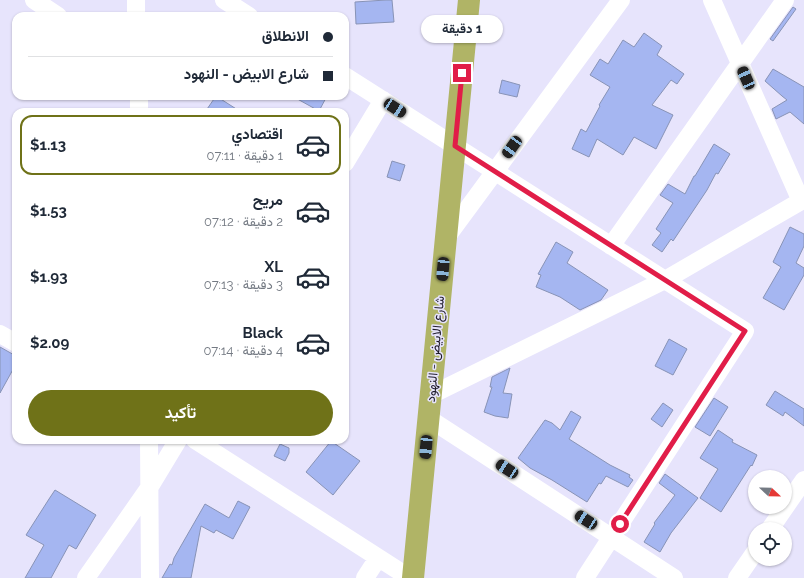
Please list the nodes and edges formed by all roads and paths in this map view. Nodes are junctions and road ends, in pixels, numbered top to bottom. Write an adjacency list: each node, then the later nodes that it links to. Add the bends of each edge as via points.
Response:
1 (34, 0): 8 (street)
2 (136, 0): 9 (street)
3 (224, 0): 10 (street)
4 (469, 0): 14 (highway, شارع الابيض - النهود)
5 (621, 0): 16 (street)
6 (712, 0): 11 (street)
7 (785, 0): 11 (street)
8 (52, 12)
9 (136, 12)
10 (244, 12)
11 (740, 64): 17 (street); 19 (street)
12 (349, 79): 13 (street)
13 (383, 100): 14 (street); 15 (street)
14 (455, 146): 16 (street); 18 (highway, شارع الابيض - النهود)
15 (349, 156)
16 (494, 171): 18 (street); 19 (street)
17 (803, 200): 20 (street)
18 (446, 238): 23 (highway, شارع الابيض - النهود)
19 (611, 246): 20 (street)
20 (665, 280): 23 (street); 31 (street, via 745,331)
21 (0, 334): 22 (street)
22 (12, 341)
23 (431, 395): 24 (highway, شارع الابيض - النهود)
24 (428, 418): 31 (street); 38 (highway, شارع الابيض - النهود)
25 (148, 444): 29 (street)
26 (176, 444): 29 (street)
27 (201, 444): 32 (street)
28 (804, 480): 30 (street)
29 (149, 488): 34 (street); 35 (street)
30 (775, 522)
31 (612, 537): 39 (street); 40 (street)
32 (378, 558): 36 (street); 37 (street)
33 (748, 562): 41 (street)
34 (86, 578)
35 (150, 578)
36 (365, 578)
37 (410, 578)
38 (414, 578)
39 (586, 578)
40 (674, 578)
41 (737, 578)

